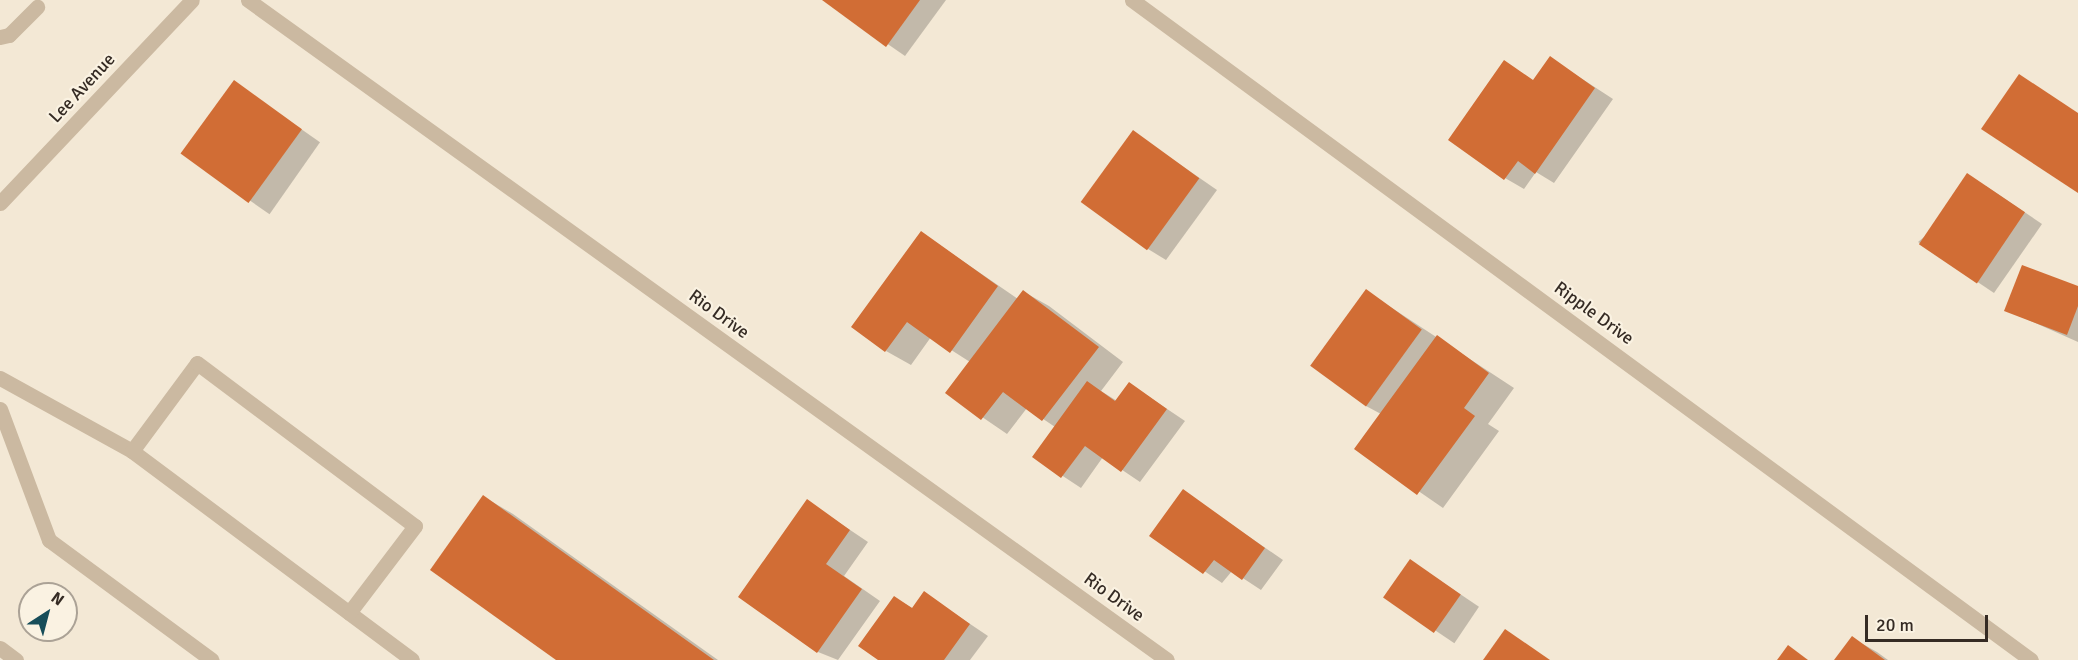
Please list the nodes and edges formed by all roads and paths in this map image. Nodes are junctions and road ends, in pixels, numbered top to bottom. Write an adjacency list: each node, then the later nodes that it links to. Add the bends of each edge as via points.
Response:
1 (192, 0): 6 (street, Lee Avenue)
2 (248, 0): 15 (street, Rio Drive)
3 (1132, 0): 16 (street, Ripple Drive)
4 (37, 7): 5 (street, via 9,35)
5 (0, 37)
6 (0, 203)
7 (0, 378): 9 (street)
8 (0, 409): 13 (street, via 49,540)
9 (132, 451): 10 (street); 10 (street, via 197,363 415,526)
10 (349, 613): 14 (street)
11 (0, 648): 12 (street)
12 (16, 660)
13 (212, 660)
14 (412, 660)
15 (1167, 660)
16 (2031, 660)

